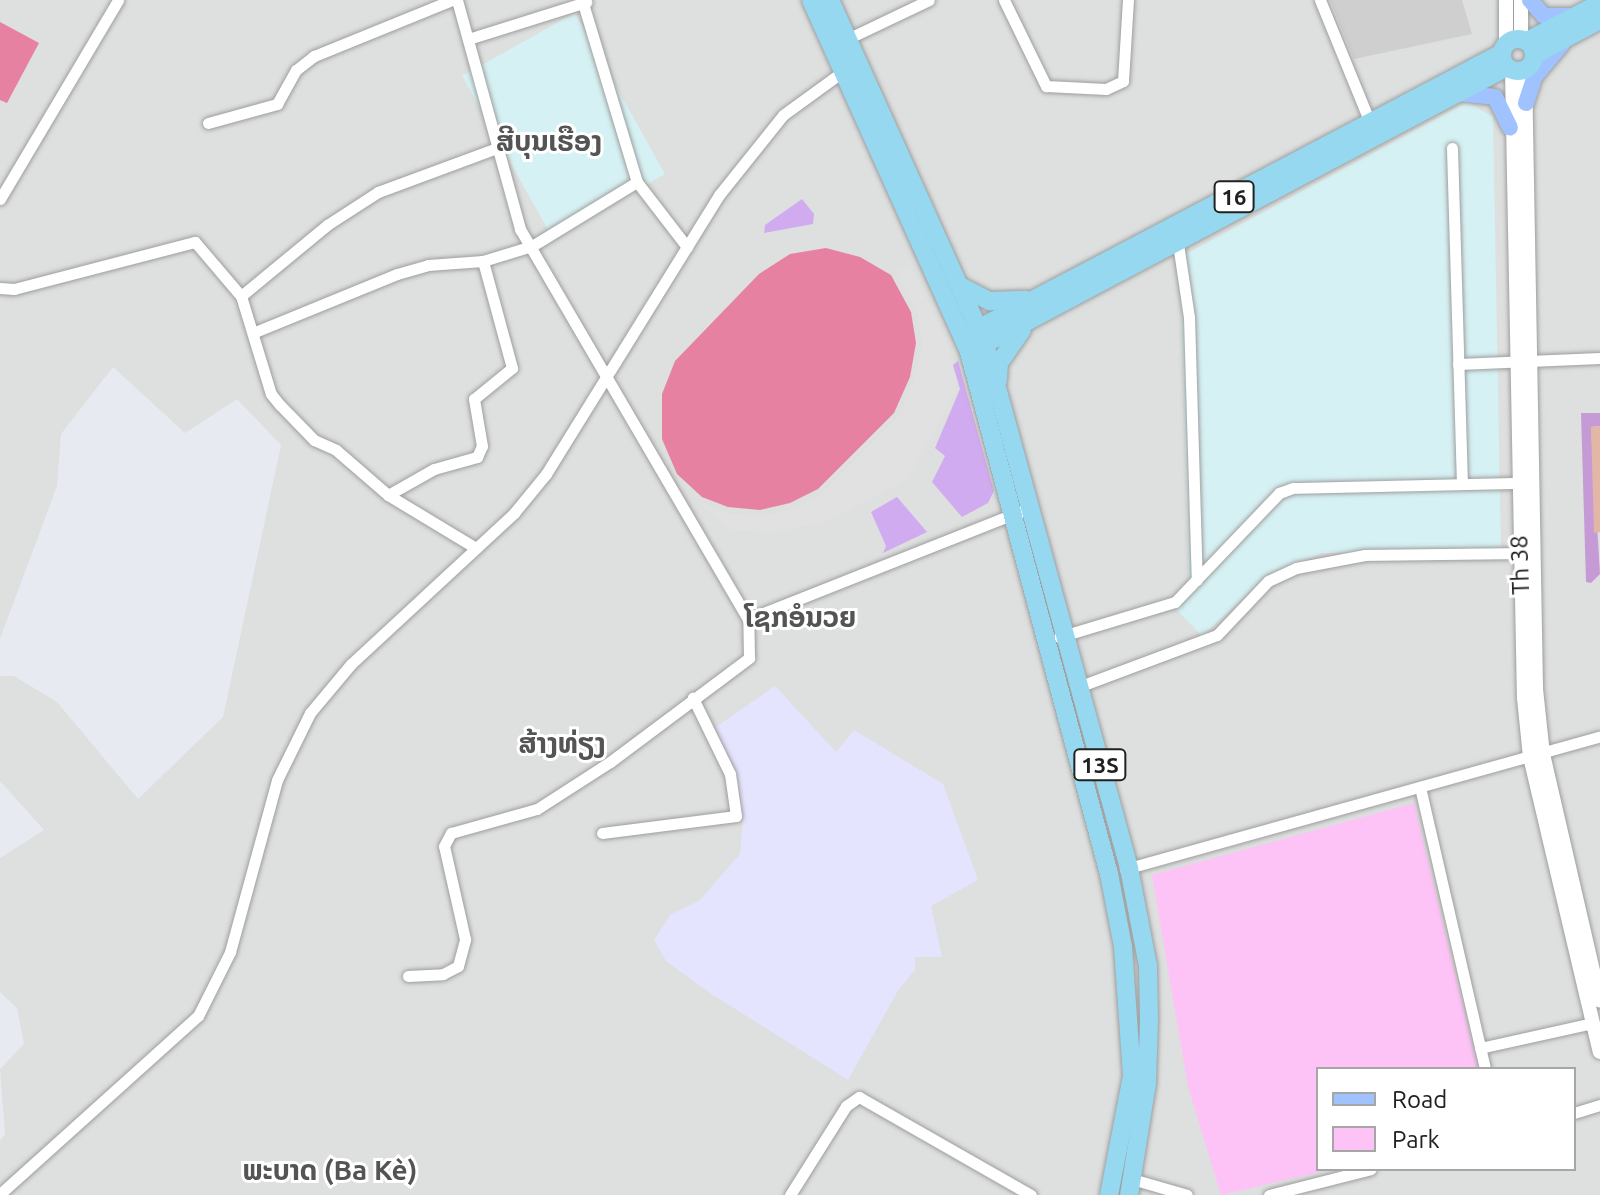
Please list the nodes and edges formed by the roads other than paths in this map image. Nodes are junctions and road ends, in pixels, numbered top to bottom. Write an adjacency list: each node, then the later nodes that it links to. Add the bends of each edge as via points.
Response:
1 (118, 0): 29 (street)
2 (454, 0): 17 (street); 23 (street, via 314,56 296,70 277,104)
3 (811, 0): 18 (highway, 13S)
4 (830, 0): 16 (highway, 13S)
5 (929, 0): 16 (street)
6 (1004, 0): 7 (street, via 1046,86 1106,89 1123,81)
7 (1128, 0)
8 (1320, 0): 24 (street)
9 (1506, 0): 19 (street, Th 38)
10 (1521, 0): 19 (street, Th 38)
11 (1530, 0): 14 (main road, via 1553,19)
12 (585, 1): 17 (street); 28 (street)
13 (1600, 3): 14 (highway, 16)
14 (1591, 16): 15 (highway, 16); 19 (highway, 16)
15 (1573, 34): 19 (highway, 16); 22 (main road, via 1542,65)
16 (848, 38): 18 (street); 20 (highway, 13S)
17 (468, 39): 26 (street)
18 (832, 51): 20 (highway, 13S)
19 (1517, 55): 21 (highway, 16); 22 (street, Th 38); 24 (highway, 16); 25 (street, Th 38)
20 (851, 68): 32 (street, via 783,115 719,195); 34 (highway, 13S); 39 (highway, 13S)
21 (1458, 93): 24 (highway, 16); 25 (main road, via 1495,97)
22 (1526, 103): 41 (street, Th 38)
23 (208, 123)
24 (1373, 128): 30 (highway, 16)
25 (1510, 128): 41 (street, Th 38)
26 (497, 148): 31 (street, via 508,202); 36 (street, via 378,192 327,225)
27 (1452, 148): 42 (street)
28 (637, 182): 31 (street); 32 (street)
29 (0, 199)
30 (1176, 235): 37 (highway, 16); 52 (street, via 1189,317)
31 (532, 246): 33 (street); 43 (street)
32 (687, 247): 43 (street)
33 (483, 261): 38 (street, via 397,274); 47 (street, via 512,368 474,399 482,446 477,457 434,469)
34 (960, 286): 37 (highway, via 990,301); 39 (highway, 13S)
35 (0, 288): 36 (street, via 14,289 185,241 204,248)
36 (241, 296): 38 (street)
37 (1042, 305): 39 (highway, 16); 44 (highway, via 1014,335 999,363)
38 (255, 332): 47 (street, via 271,394 314,440 336,450)
39 (974, 340): 44 (highway, 13S); 49 (highway, 13S)
40 (1600, 358): 41 (street)
41 (1524, 359): 42 (street); 45 (street, Th 38); 58 (street, Th 38)
42 (1458, 364): 46 (street)
43 (606, 379): 50 (street, via 546,474); 53 (street)
44 (997, 383): 48 (highway, 13S)
45 (1518, 483): 46 (street); 51 (street, Th 38)
46 (1462, 484): 52 (street, via 1293,488 1279,493)
47 (388, 495): 50 (street)
48 (1029, 508): 49 (street); 54 (highway, 13S)
49 (1009, 512): 53 (street); 54 (highway, 13S)
50 (476, 548): 73 (street, via 351,664 310,713 277,780 230,952 198,1016)
51 (1519, 553): 55 (street, via 1365,555 1296,568 1268,581 1217,635); 58 (street, Th 38)
52 (1197, 580): 54 (street, via 1164,607)
53 (748, 619): 56 (street, via 749,658)
54 (1055, 638): 55 (highway, 13S); 62 (highway, 13S)
55 (1078, 687): 61 (highway, 13S)
56 (693, 698): 60 (street, via 730,774 736,816); 63 (street, via 560,797 512,820 451,833 444,846 465,939 458,966 443,974)
57 (1600, 736): 58 (street)
58 (1536, 755): 59 (street); 64 (street, Th 38); 65 (street, Th 38)
59 (1420, 787): 61 (street); 66 (street)
60 (602, 833)
61 (1129, 868): 62 (street); 72 (highway, 13S, via 1148,966 1149,1020 1147,1083)
62 (1109, 874): 76 (highway, 13S, via 1123,947 1132,1076)
63 (408, 976)
64 (1600, 1001)
65 (1593, 1023): 66 (street); 67 (street, Th 38)
66 (1480, 1048): 68 (street)
67 (1600, 1052)
68 (1485, 1067)
69 (1600, 1105): 70 (street)
70 (1576, 1112)
71 (1363, 1171): 78 (street)
72 (1130, 1187): 77 (street)
73 (0, 1194)
74 (790, 1195): 75 (street, via 846,1106 859,1097)
75 (1031, 1195)
76 (1109, 1195)
77 (1187, 1195)
78 (1269, 1195)

